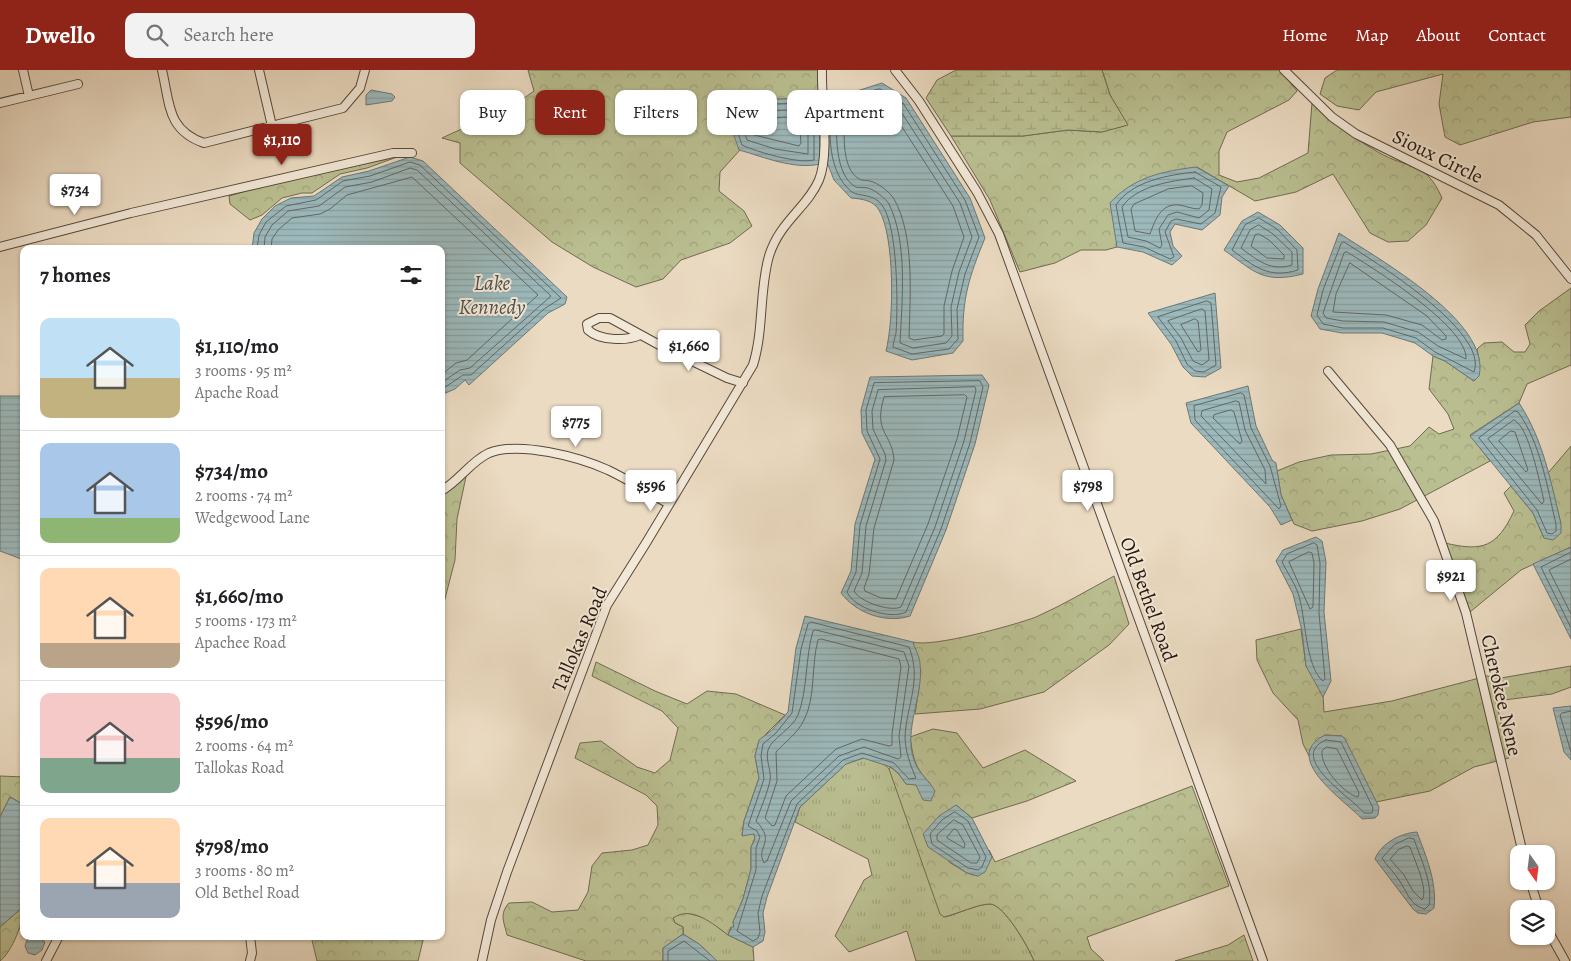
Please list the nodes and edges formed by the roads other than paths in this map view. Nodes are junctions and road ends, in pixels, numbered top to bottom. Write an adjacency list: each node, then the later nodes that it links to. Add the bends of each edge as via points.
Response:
1 (23, 70): 9 (street)
2 (162, 70): 11 (street, via 173,118 187,137 204,143)
3 (259, 70): 11 (street)
4 (365, 70): 11 (street, via 360,88 344,108)
5 (822, 70): 17 (street, Tallokas Road, via 824,163 817,184 785,223 774,243 766,271 758,345 753,365)
6 (896, 70): 27 (street, Old Bethel Road, via 977,192 999,234)
7 (1284, 70): 14 (street, Sioux Circle, via 1332,117 1356,134 1499,205 1536,235)
8 (78, 84): 9 (street)
9 (29, 96): 10 (street)
10 (0, 103)
11 (272, 126)
12 (412, 153): 13 (street, via 393,153)
13 (0, 247)
14 (1571, 279)
15 (640, 335): 15 (street, via 629,338 595,336 588,330 588,324 600,318 610,318); 17 (street)
16 (1328, 371): 20 (street, Cherokee Nene, via 1390,445 1434,521 1466,612)
17 (743, 383): 19 (street, Tallokas Road)
18 (445, 489): 19 (street, via 487,454 514,449 567,456 596,466)
19 (668, 504): 26 (street, Tallokas Road, via 598,624 497,901)
20 (1521, 845)
21 (57, 940): 24 (street)
22 (250, 940): 25 (street)
23 (1555, 943): 28 (street)
24 (46, 961)
25 (250, 961)
26 (482, 961)
27 (1263, 961)
28 (1565, 961)

